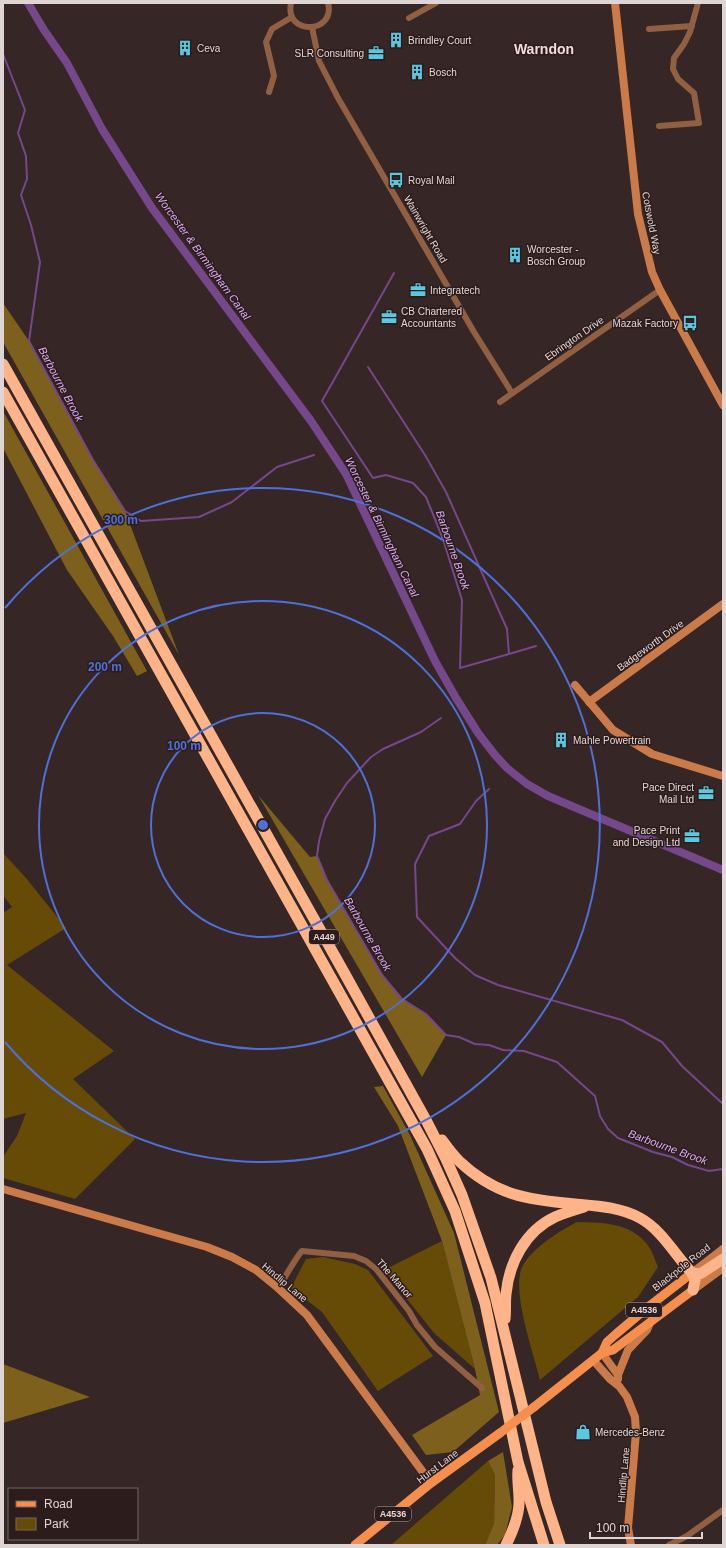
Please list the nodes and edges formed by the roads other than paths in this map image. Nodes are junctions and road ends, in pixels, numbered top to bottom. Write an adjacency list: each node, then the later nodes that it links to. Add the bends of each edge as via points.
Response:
1 (291, 3): 8 (street)
2 (328, 3): 11 (street, via 326,18)
3 (420, 3): 7 (street)
4 (436, 3): 7 (street)
5 (615, 3): 15 (street, Cotswold Way, via 638,214 652,272)
6 (698, 3): 10 (street)
7 (424, 10): 9 (street)
8 (292, 17): 11 (street, via 300,25); 13 (street, via 272,29 266,42 274,76)
9 (409, 18)
10 (692, 26): 12 (street); 14 (street, via 674,58 673,69 678,79 694,94 699,123)
11 (312, 27): 18 (street, Wainwright Road, via 319,60 338,98)
12 (649, 29)
13 (269, 92)
14 (659, 126)
15 (660, 290): 18 (street, Ebrington Drive); 20 (street, Cotswold Way)
16 (3, 364): 25 (highway, A449)
17 (3, 392): 42 (highway, A449, via 427,1149 455,1211 485,1303)
18 (512, 393): 19 (street, Ebrington Drive)
19 (500, 402)
20 (723, 405)
21 (723, 604): 23 (street, Badgeworth Drive)
22 (575, 685): 23 (street)
23 (589, 702): 24 (street, via 613,730 652,754)
24 (723, 776)
25 (427, 1122): 27 (highway, via 459,1161 487,1183 504,1192 537,1201); 35 (highway, A449, via 462,1195 474,1227 491,1278)
26 (3, 1189): 32 (street, Hindlip Lane, via 207,1247 256,1270)
27 (590, 1205): 31 (highway, via 618,1209 641,1218 662,1236); 35 (highway, via 554,1217 542,1225 522,1246 507,1284)
28 (723, 1248): 31 (street, Blackpole Road)
29 (723, 1259): 31 (highway, via 700,1274)
30 (723, 1268): 33 (street, Blackpole Road)
31 (692, 1273): 33 (highway, via 695,1280); 36 (main road, Blackpole Road / A4536, via 607,1342)
32 (278, 1288): 40 (street, The Manor, via 302,1251 354,1256 366,1261 376,1269 435,1347); 43 (street, Hindlip Lane, via 307,1315)
33 (693, 1290): 34 (main road, Blackpole Road / A4536)
34 (652, 1321): 36 (main road, Blackpole Road / A4536, via 613,1350); 38 (street, via 628,1350)
35 (504, 1330): 48 (highway, A449, via 546,1502)
36 (602, 1353): 37 (main road, Blackpole Road / A4536); 38 (street, Hindlip Lane)
37 (593, 1360): 39 (street, Hindlip Lane); 41 (main road, Blackpole Road / A4536)
38 (618, 1375): 39 (street, Hindlip Lane)
39 (620, 1386): 49 (street, Hindlip Lane, via 630,1403 636,1424 628,1528)
40 (482, 1388)
41 (534, 1407): 43 (main road, Hurst Lane / A4536, bridge)
42 (518, 1462): 46 (highway, via 518,1512); 47 (highway, A449)
43 (432, 1483): 45 (main road, Hurst Lane / A4536)
44 (723, 1510): 50 (street, via 687,1536)
45 (355, 1545)
46 (506, 1545)
47 (544, 1545)
48 (560, 1545)
49 (631, 1545)
50 (669, 1545)

